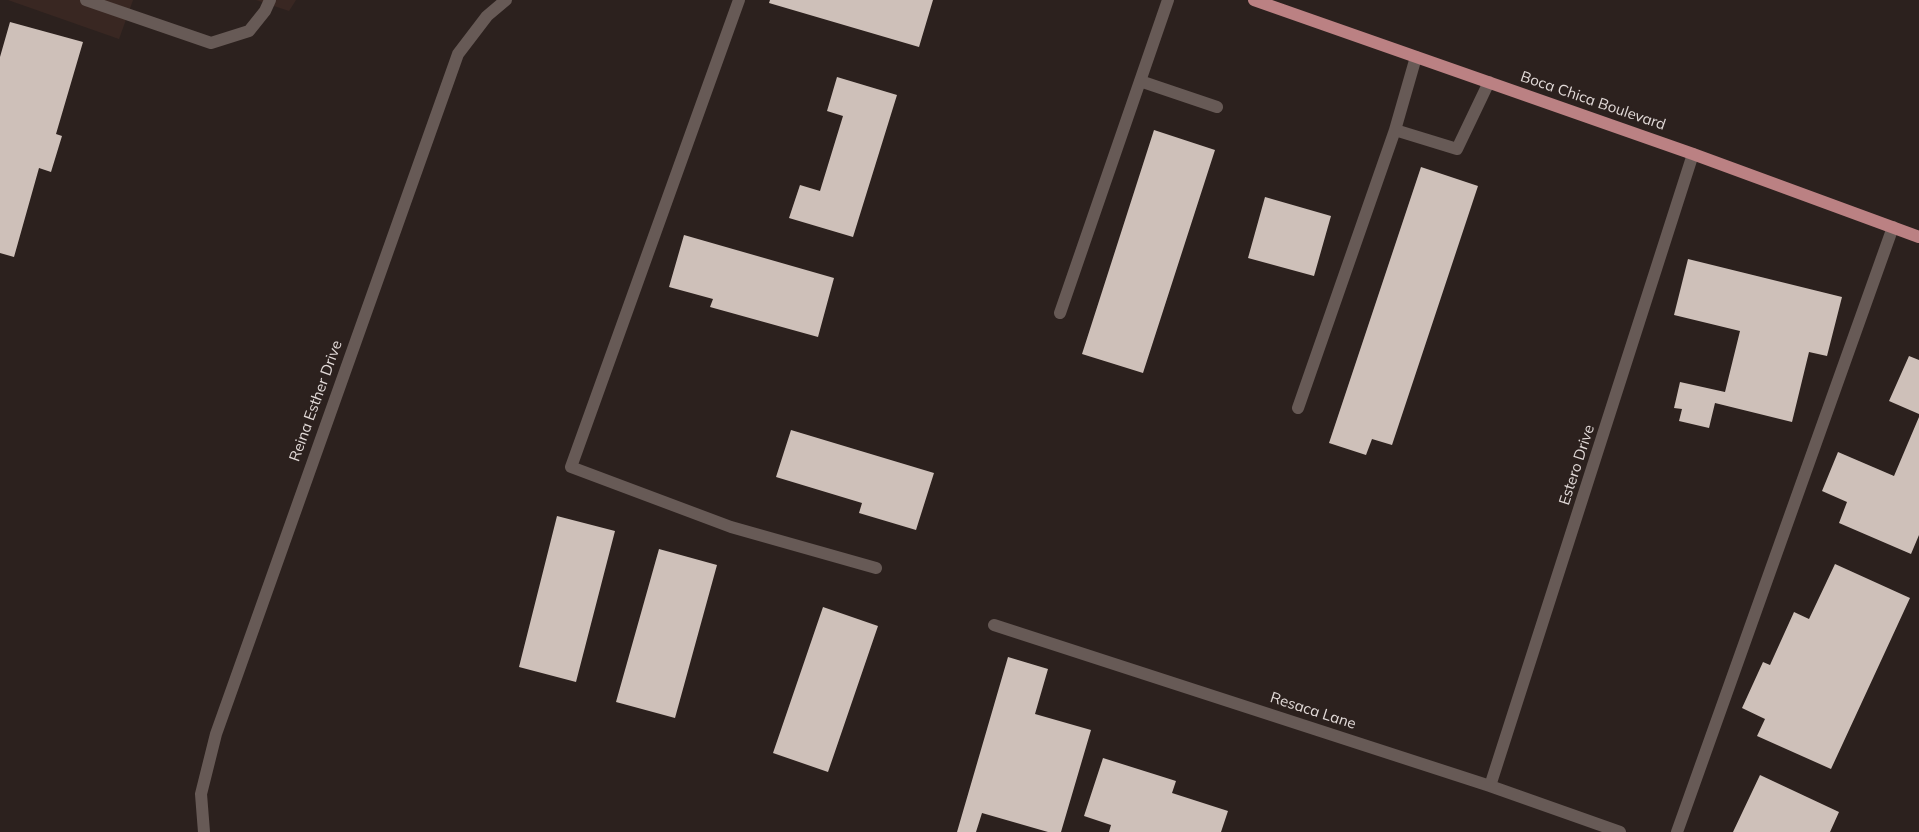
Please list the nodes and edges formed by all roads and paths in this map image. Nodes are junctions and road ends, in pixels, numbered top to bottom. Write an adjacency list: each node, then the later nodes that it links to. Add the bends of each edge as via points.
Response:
1 (86, 0): 2 (street, via 211,43 249,31)
2 (270, 0)
3 (506, 0): 20 (street, Reina Esther Drive, via 487,16 458,54 216,734 201,794)
4 (739, 0): 17 (street, via 570,467 731,527)
5 (1168, 0): 8 (street)
6 (1254, 0): 7 (main road, Boca Chica Boulevard)
7 (1416, 57): 9 (main road, Boca Chica Boulevard); 11 (street)
8 (1140, 81): 10 (street); 15 (street)
9 (1489, 82): 11 (street, via 1458,149); 12 (main road, Boca Chica Boulevard)
10 (1217, 107)
11 (1395, 130): 16 (street)
12 (1693, 154): 13 (main road, Boca Chica Boulevard); 19 (street, Estero Drive)
13 (1893, 227): 14 (main road, Boca Chica Boulevard); 22 (street)
14 (1919, 237)
15 (1060, 314)
16 (1298, 408)
17 (876, 568)
18 (994, 625): 19 (street, Resaca Lane)
19 (1490, 786): 21 (street, Resaca Lane)
20 (204, 832)
21 (1620, 832)
22 (1677, 832)

